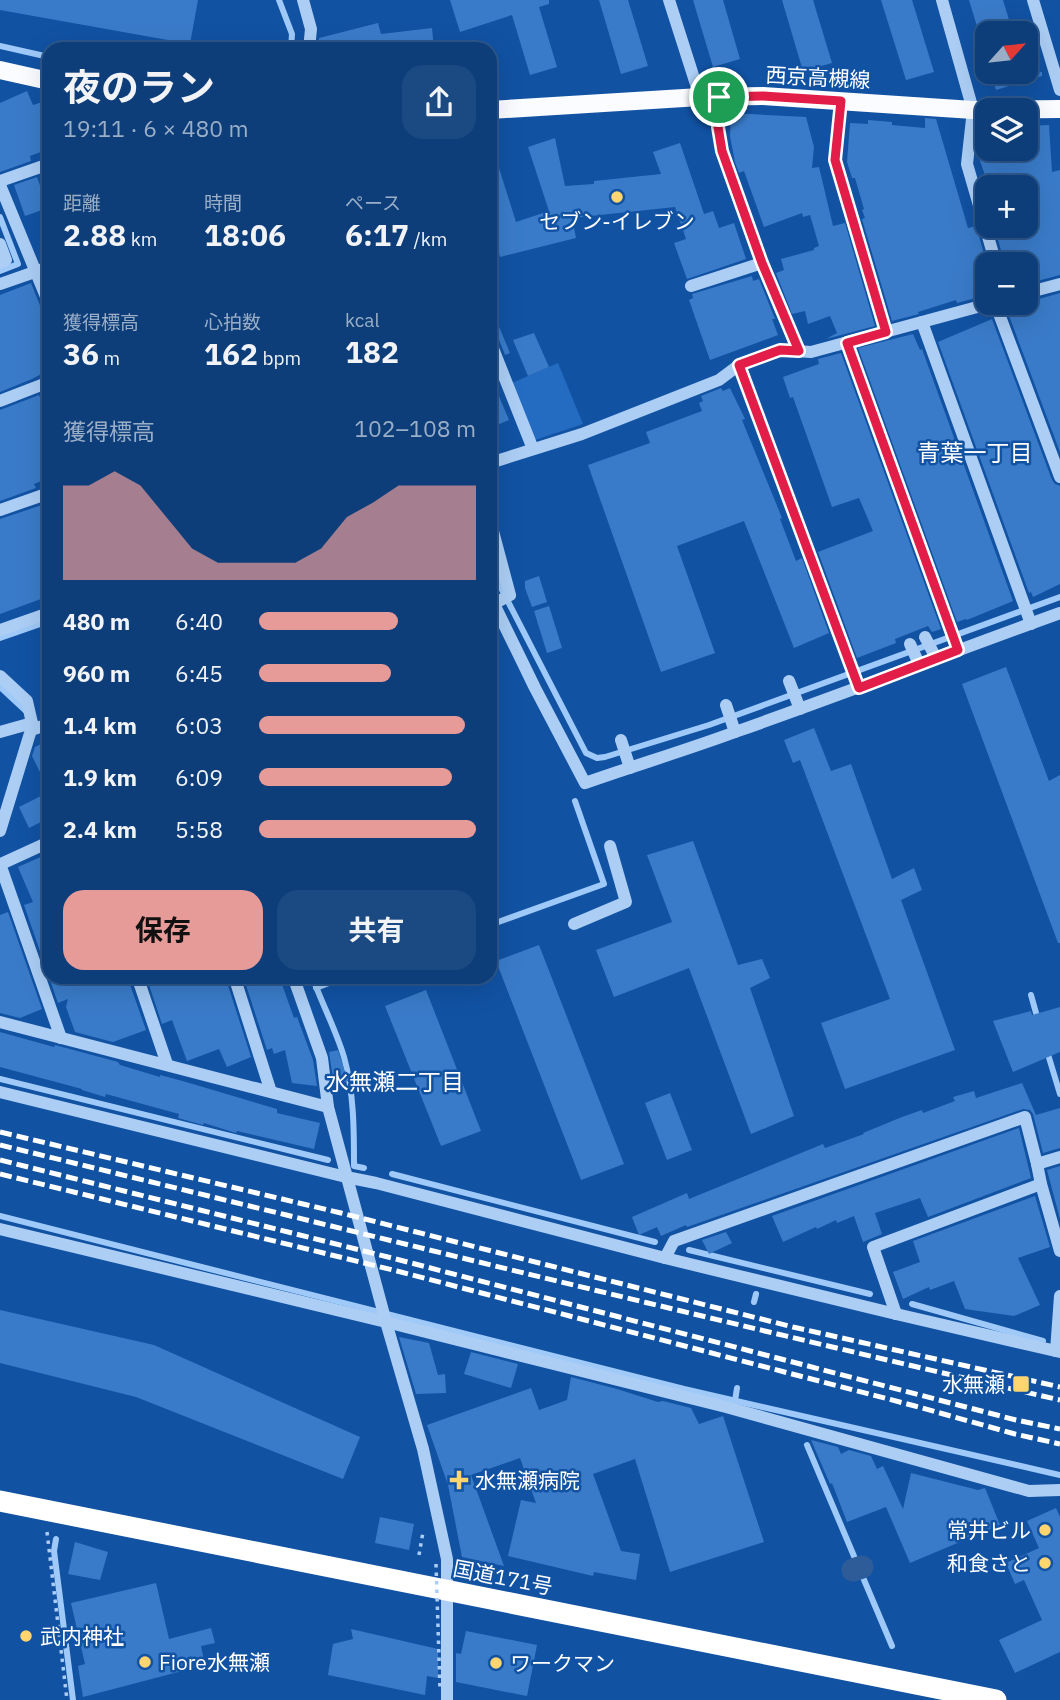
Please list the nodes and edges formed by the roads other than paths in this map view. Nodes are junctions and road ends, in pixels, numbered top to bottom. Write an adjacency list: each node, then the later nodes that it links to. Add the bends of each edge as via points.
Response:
1 (303, 0): 5 (street, via 312,29)
2 (669, 0): 9 (street)
3 (942, 0): 14 (street)
4 (1033, 0): 8 (street)
5 (310, 42)
6 (0, 70): 7 (main road)
7 (42, 79)
8 (1060, 90)
9 (700, 97): 10 (main road, 西京高槻線); 13 (main road, 西京高槻線)
10 (719, 97): 11 (main road, 西京高槻線); 20 (street, via 722,151)
11 (841, 101): 14 (main road, 西京高槻線); 31 (street, via 835,160)
12 (1060, 109): 14 (main road, 西京高槻線)
13 (497, 110)
14 (974, 110): 18 (street, via 967,164)
15 (42, 166): 16 (street)
16 (0, 183): 22 (street)
17 (0, 244): 19 (street, via 6,260)
18 (993, 252)
19 (0, 263)
20 (762, 263): 25 (street); 33 (street)
21 (42, 269): 22 (street)
22 (34, 271): 23 (street); 26 (street)
23 (0, 284)
24 (1060, 284): 27 (street)
25 (691, 286)
26 (42, 289)
27 (1038, 290)
28 (975, 308): 30 (street)
29 (998, 315): 40 (street)
30 (922, 322): 31 (street); 48 (street)
31 (886, 332): 32 (street)
32 (847, 343): 33 (street); 52 (street)
33 (799, 351): 35 (street, via 780,350)
34 (497, 359): 38 (street)
35 (739, 365): 38 (street, via 719,380); 57 (street)
36 (42, 385): 37 (street)
37 (0, 401)
38 (533, 449): 39 (street)
39 (497, 461)
40 (1060, 477)
41 (42, 495): 42 (street)
42 (0, 510)
43 (497, 546): 44 (street, via 510,594)
44 (497, 602)
45 (497, 613): 65 (street, via 585,783)
46 (1060, 613): 48 (street)
47 (42, 615): 49 (street)
48 (1031, 623): 52 (street)
49 (0, 630)
50 (925, 637): 53 (street)
51 (910, 644): 54 (street)
52 (958, 649): 53 (street)
53 (935, 657): 54 (street)
54 (919, 663): 57 (street)
55 (0, 676): 61 (street, via 27,701)
56 (789, 681): 59 (street)
57 (859, 688): 59 (street)
58 (726, 705): 62 (street)
59 (800, 708): 62 (street)
60 (42, 725): 61 (street)
61 (32, 726): 63 (street); 66 (street)
62 (735, 731): 65 (street)
63 (0, 732)
64 (621, 740): 65 (street)
65 (629, 766)
66 (0, 831)
67 (42, 845): 69 (street)
68 (610, 846): 70 (street, via 626,902)
69 (0, 864): 71 (street)
70 (574, 924)
71 (42, 984)
72 (42, 984): 77 (street)
73 (140, 984): 78 (street)
74 (237, 984): 80 (street)
75 (296, 984): 81 (street, via 322,1058)
76 (0, 1022): 77 (street)
77 (61, 1038): 78 (street)
78 (167, 1064): 80 (street)
79 (0, 1092): 84 (street)
80 (271, 1092): 81 (street)
81 (328, 1107): 84 (street)
82 (1060, 1157): 83 (street)
83 (1037, 1164): 85 (street); 88 (street, via 1025,1116 674,1241)
84 (346, 1177): 88 (street); 91 (street)
85 (1041, 1184): 87 (street); 90 (street, via 873,1247)
86 (0, 1229): 91 (street)
87 (1060, 1251)
88 (666, 1258): 90 (street)
89 (1060, 1296): 92 (street)
90 (896, 1314): 92 (street)
91 (386, 1322): 93 (street, via 726,1407 1029,1492); 95 (street, via 423,1449 447,1559)
92 (1058, 1351)
93 (1060, 1490)
94 (0, 1501): 95 (highway, 国道171号)
95 (448, 1592): 96 (street); 97 (highway, 国道171号)
96 (447, 1700)
97 (996, 1700)

